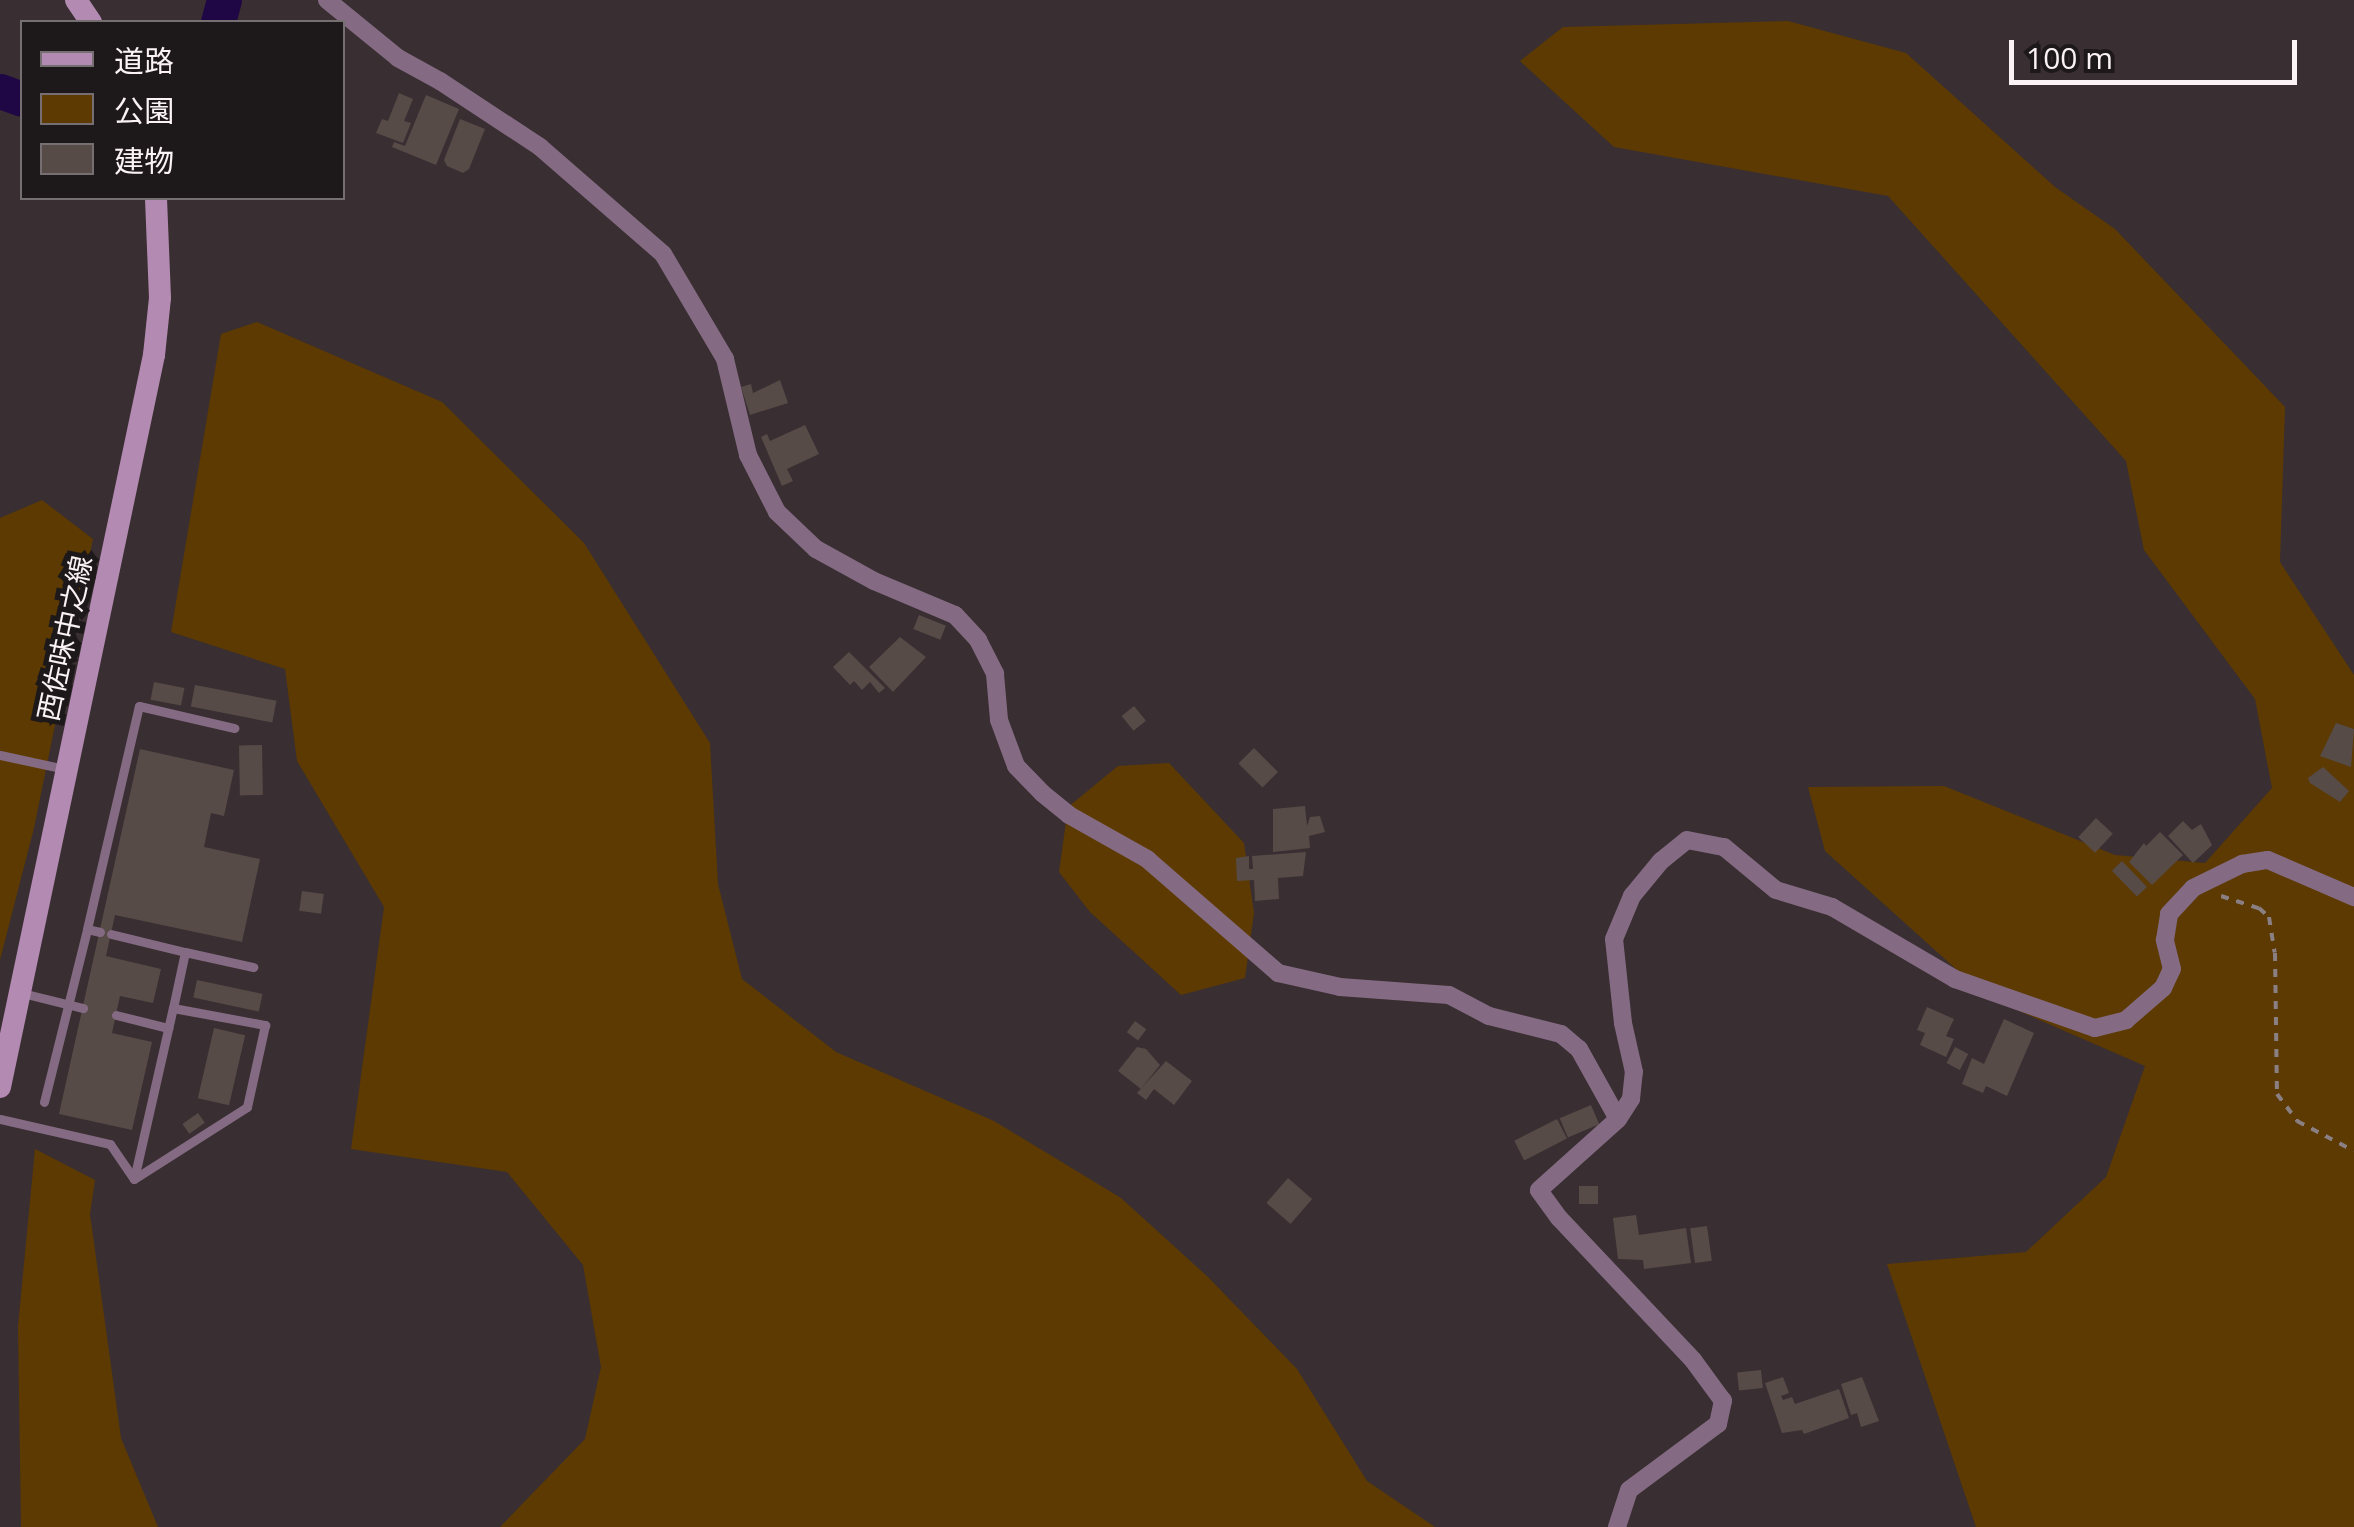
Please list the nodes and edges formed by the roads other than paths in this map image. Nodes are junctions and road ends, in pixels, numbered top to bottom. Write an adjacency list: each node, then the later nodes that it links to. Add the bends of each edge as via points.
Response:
1 (327, 0): 19 (street, via 398,58 540,147 663,254 725,360 748,455 777,512 816,549 956,615 995,674 999,720 1016,766 1042,794 1147,859 1278,974 1340,987 1449,995 1489,1016 1561,1034 1579,1049)
2 (156, 200): 5 (main road, 西佐味中之線, via 160,298 154,356)
3 (234, 728): 7 (lane, via 139,706)
4 (0, 755): 5 (lane)
5 (68, 769): 10 (main road, 西佐味中之線)
6 (2354, 897): 19 (street, via 2268,860 2242,864 2192,888 2169,914 2165,940 2172,968 2163,988 2126,1020 2095,1028 1955,979 1832,906 1776,890 1724,847 1688,840 1632,896 1614,939 1636,1088)
7 (86, 929): 8 (lane); 11 (lane)
8 (186, 952): 9 (lane); 13 (lane)
9 (254, 966)
10 (19, 993): 11 (lane); 16 (main road, 西佐味中之線)
11 (67, 1004): 12 (lane); 17 (lane)
12 (82, 1008)
13 (173, 1008): 15 (lane); 20 (lane, via 265,1024 247,1107)
14 (116, 1015): 15 (lane)
15 (168, 1028): 20 (lane)
16 (0, 1087)
17 (44, 1102)
18 (0, 1118): 20 (lane, via 110,1144)
19 (1618, 1120): 21 (street, via 1539,1190 1722,1400 1718,1424 1629,1490)
20 (134, 1178)
21 (1617, 1527)

